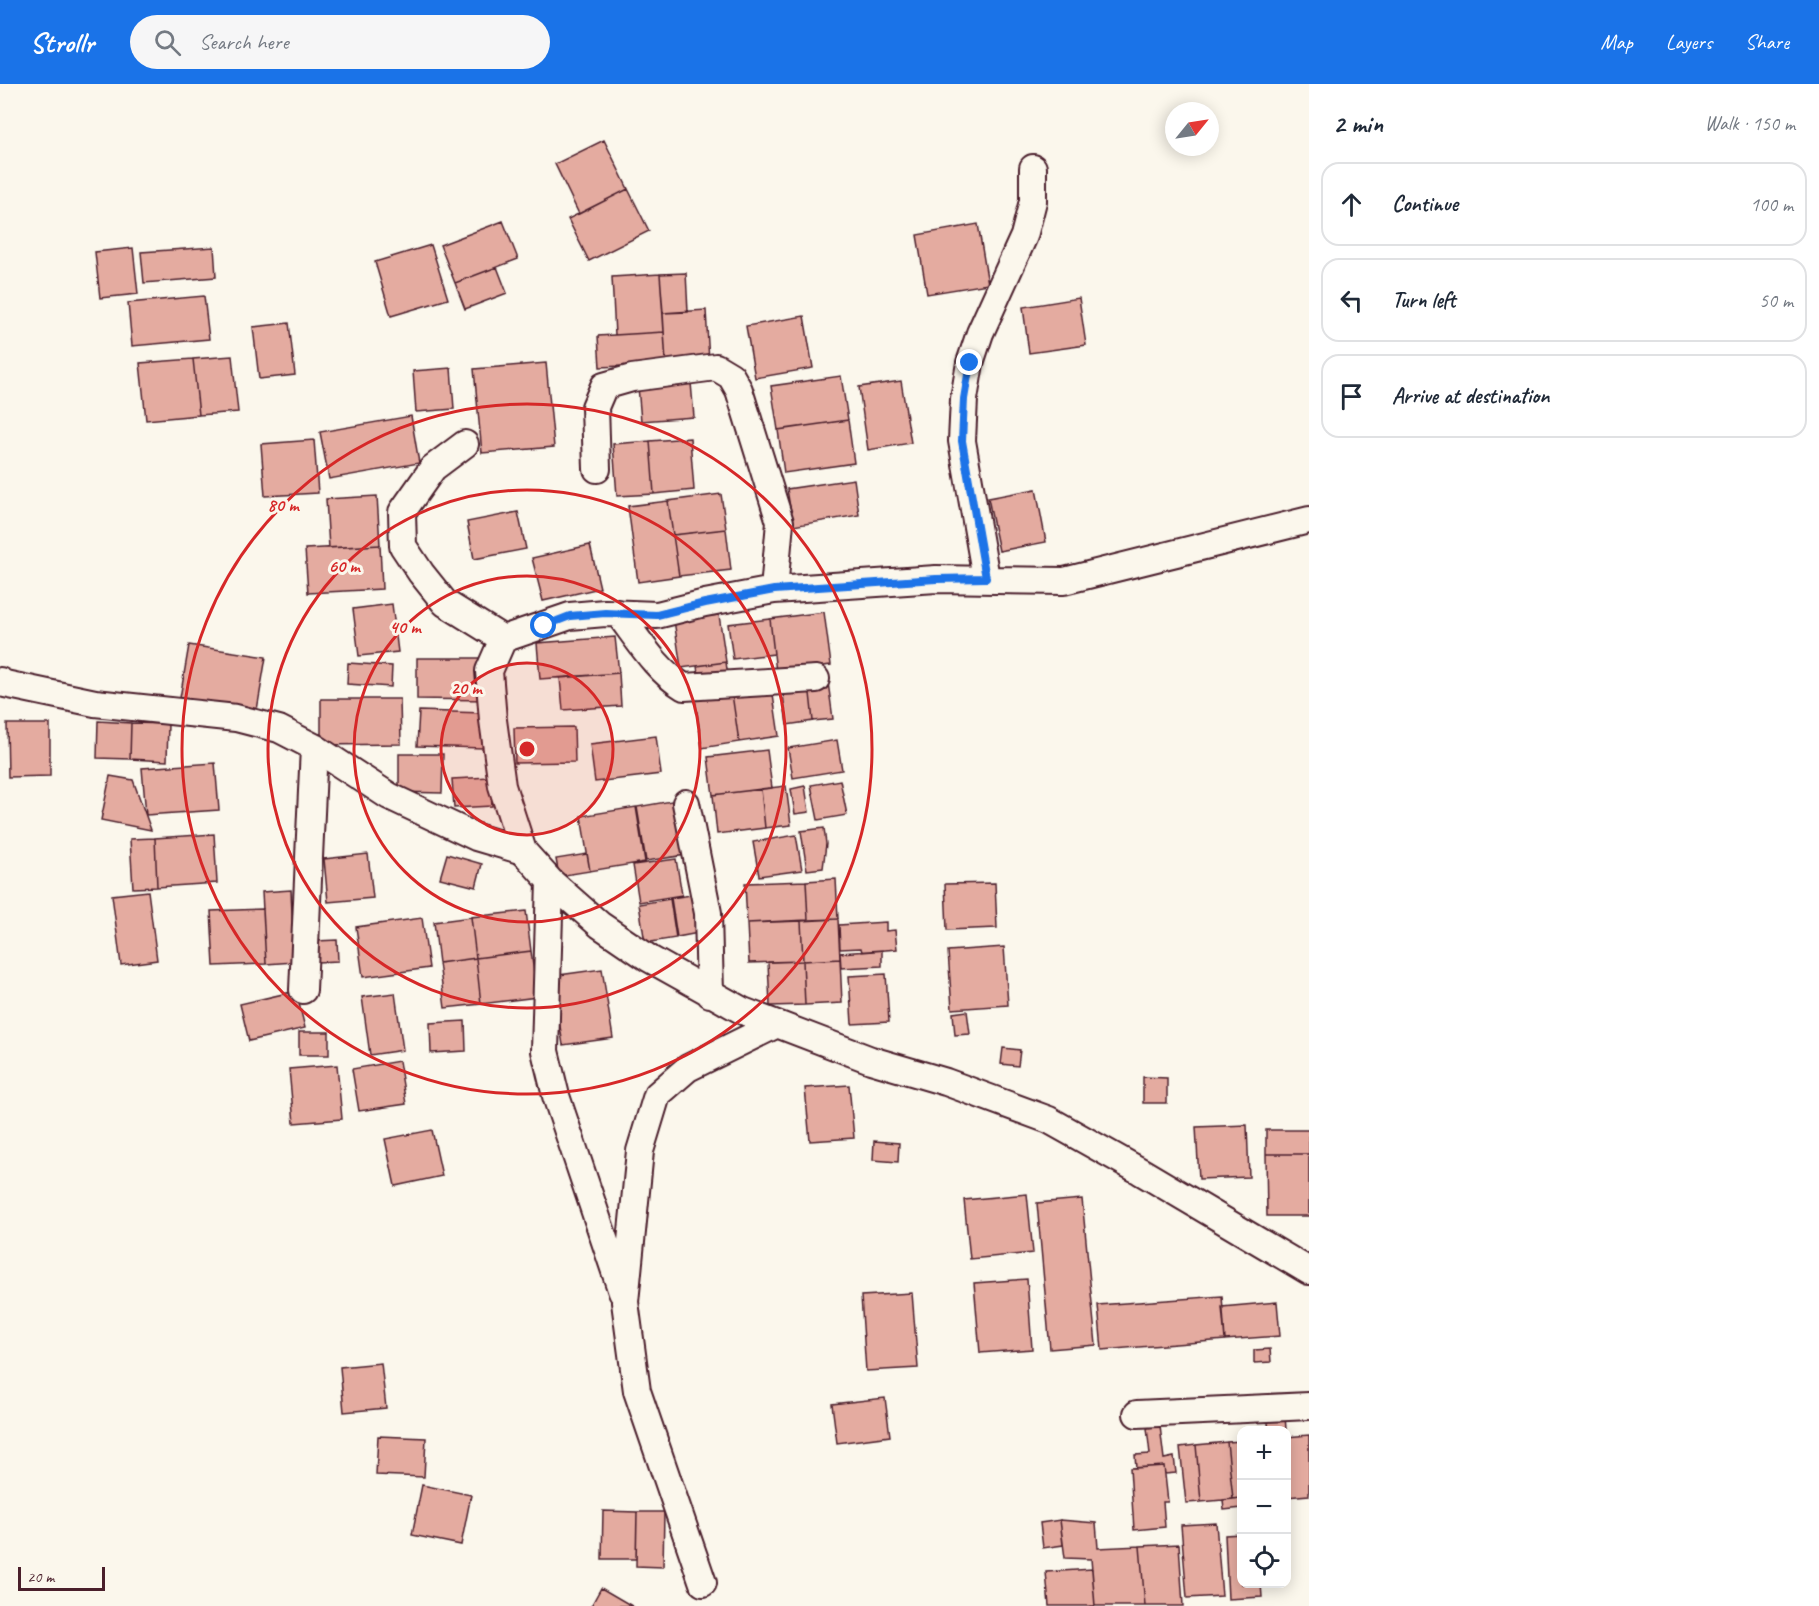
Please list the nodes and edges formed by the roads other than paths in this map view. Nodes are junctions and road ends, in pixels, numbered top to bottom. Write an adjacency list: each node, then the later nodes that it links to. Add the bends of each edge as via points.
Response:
1 (1033, 168): 5 (street, via 1033,201 1024,236 980,333 964,399 962,441)
2 (465, 444): 8 (street, via 433,468 402,512 403,546 445,603)
3 (597, 469): 6 (street, via 595,407 604,386 632,378 716,367 731,376 742,399 780,522)
4 (1309, 519): 5 (street, via 1064,581)
5 (986, 578): 6 (street)
6 (774, 590): 7 (street, via 657,615)
7 (618, 614): 8 (street, via 570,616); 9 (street, via 672,680 684,687)
8 (504, 639): 13 (street, via 489,671 493,720 502,786)
9 (816, 679)
10 (2, 685): 11 (street, via 95,703 236,718 279,729)
11 (314, 747): 13 (street, via 389,796 476,837); 15 (street)
12 (686, 803): 16 (street, via 708,913)
13 (523, 850): 14 (street)
14 (550, 881): 16 (street, via 600,925); 19 (street, via 545,1051 556,1096)
15 (303, 990)
16 (710, 994): 17 (street)
17 (777, 1024): 18 (street, via 1049,1120); 19 (street, via 688,1068 657,1095 640,1150)
18 (1309, 1271)
19 (626, 1302): 22 (street, via 637,1391)
20 (1309, 1406): 21 (street)
21 (1137, 1414)
22 (703, 1584)

